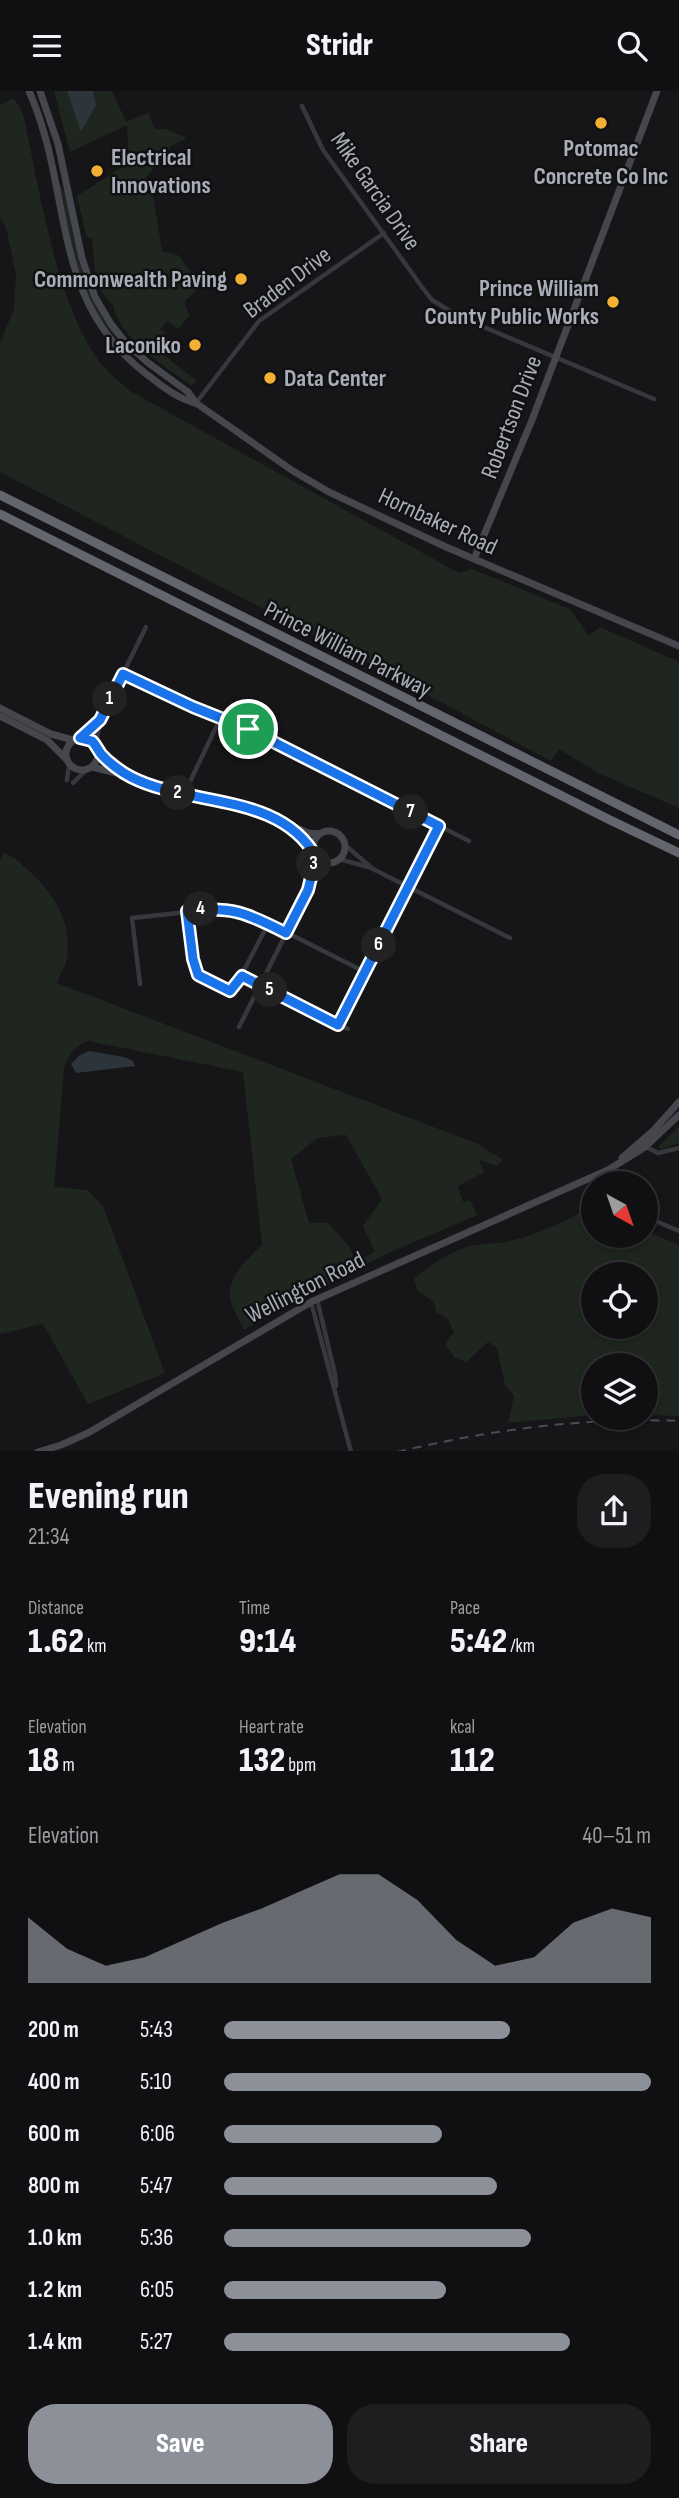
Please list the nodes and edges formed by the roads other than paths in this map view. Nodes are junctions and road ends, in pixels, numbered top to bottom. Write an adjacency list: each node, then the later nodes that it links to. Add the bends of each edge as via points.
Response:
1 (29, 91): 8 (main road, Hornbaker Road, via 46,138 85,300 106,335 131,361 183,400)
2 (40, 91): 8 (main road, Hornbaker Road, via 58,144 83,265 95,297 127,343)
3 (657, 91): 6 (main road, Robertson Drive)
4 (302, 106): 5 (street, Mike Garcia Drive, via 323,150)
5 (384, 233): 6 (street, Mike Garcia Drive, via 443,309); 8 (street, Braden Drive, via 259,321)
6 (554, 358): 7 (street, Mike Garcia Drive); 11 (main road, Robertson Drive)
7 (654, 399)
8 (196, 403): 11 (main road, Hornbaker Road, via 308,481)
9 (0, 495): 30 (highway, Prince William Parkway)
10 (0, 514): 33 (highway, Prince William Parkway)
11 (474, 559): 13 (main road, Hornbaker Road)
12 (146, 627): 14 (street)
13 (679, 646)
14 (123, 674): 17 (street); 18 (street)
15 (0, 708): 19 (main road, via 51,734)
16 (0, 716): 21 (main road, via 47,740)
17 (221, 717): 26 (street); 28 (street)
18 (100, 720): 19 (street); 20 (street)
19 (77, 739): 20 (main road, via 88,738); 21 (main road, via 66,749)
20 (97, 748): 22 (main road, via 97,761); 23 (main road)
21 (68, 762): 22 (main road, via 78,770); 24 (street)
22 (89, 768): 23 (main road); 25 (street)
23 (129, 776): 26 (main road)
24 (67, 780)
25 (73, 783)
26 (184, 794): 27 (main road, via 250,809)
27 (282, 822): 29 (main road); 34 (main road)
28 (439, 826): 31 (street); 38 (street)
29 (319, 834): 32 (main road, via 336,832); 34 (main road, via 313,841)
30 (679, 835)
31 (469, 841)
32 (345, 845): 35 (main road); 37 (street)
33 (679, 853)
34 (315, 854): 36 (main road); 39 (street)
35 (339, 859): 36 (main road); 37 (street)
36 (330, 863): 39 (street)
37 (373, 869): 38 (street)
38 (409, 886): 43 (street); 44 (street)
39 (308, 890): 42 (street)
40 (187, 911): 41 (street, via 225,908); 45 (street, via 198,975 230,991); 46 (street, via 132,918)
41 (268, 924): 42 (street); 45 (street)
42 (286, 933): 44 (street); 47 (street)
43 (510, 938)
44 (365, 972): 48 (street)
45 (242, 976): 47 (street)
46 (140, 984)
47 (260, 985): 48 (street); 49 (street)
48 (338, 1025): 50 (street)
49 (239, 1027)
50 (348, 1029)
51 (679, 1102): 53 (main road, Wellington Road)
52 (679, 1115): 53 (main road, Wellington Road)
53 (643, 1145): 54 (street, via 659,1153); 55 (main road, Wellington Road)
54 (679, 1148)
55 (604, 1171)
56 (581, 1182): 59 (main road, Wellington Road)
57 (658, 1222): 58 (street)
58 (679, 1231)
59 (314, 1300): 60 (main road, Wellington Road, via 88,1433); 61 (street)
60 (38, 1451)
61 (351, 1451)

